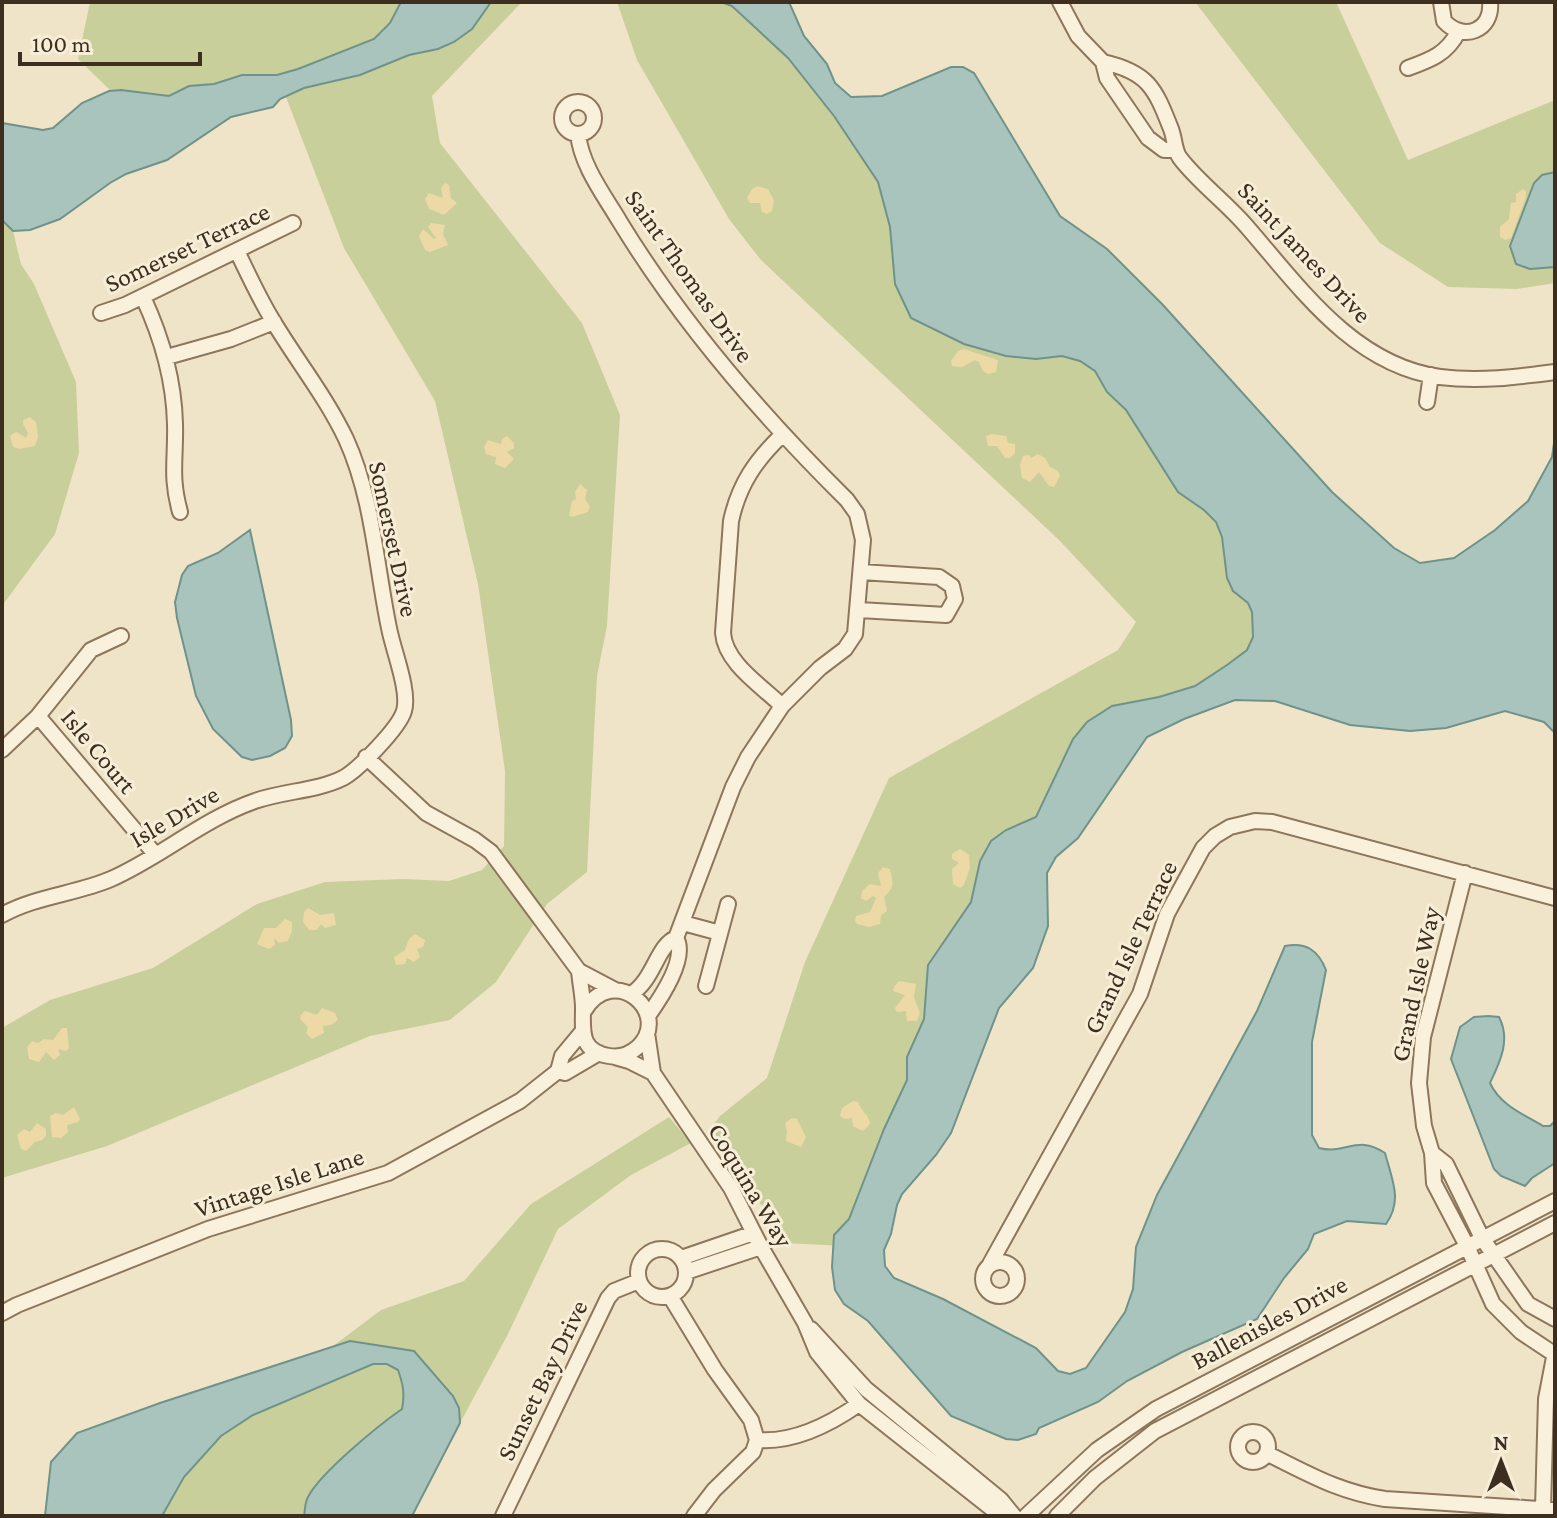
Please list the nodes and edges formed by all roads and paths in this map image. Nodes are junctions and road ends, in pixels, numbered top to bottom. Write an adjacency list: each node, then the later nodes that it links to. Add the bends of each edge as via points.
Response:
1 (1060, 2): 5 (street, Saint James Drive, via 1078,36)
2 (1441, 2): 4 (street, via 1444,21)
3 (1490, 2): 4 (street, via 1482,27)
4 (1458, 32): 6 (street, via 1441,54)
5 (1103, 62): 8 (street, Saint James Drive, via 1107,78 1148,138 1164,150); 8 (street, Saint James Drive, via 1148,82)
6 (1408, 68)
7 (578, 134): 18 (street, Saint Thomas Drive, via 593,176 643,259 705,345)
8 (1176, 150): 16 (street, Saint James Drive, via 1338,328 1372,354)
9 (293, 223): 10 (street, Somerset Terrace)
10 (237, 251): 11 (street, Somerset Terrace); 13 (street, Somerset Drive)
11 (143, 297): 12 (street, Somerset Terrace); 14 (street)
12 (101, 313)
13 (274, 322): 14 (street); 26 (street, Somerset Drive, via 336,419 368,510 405,702 401,719)
14 (167, 357): 19 (street, via 175,425 173,485)
15 (1555, 372): 16 (street, Saint James Drive, via 1487,379)
16 (1431, 375): 17 (street)
17 (1427, 402)
18 (782, 435): 20 (street, Saint Thomas Drive, via 852,507 862,531); 23 (street, via 750,469 735,503 723,641 731,656)
19 (180, 512)
20 (861, 572): 21 (street, Saint Thomas Drive); 21 (street, via 939,577 952,586 955,599 946,615)
21 (859, 610): 23 (street, Saint Thomas Drive, via 851,642)
22 (121, 636): 24 (street, via 91,650)
23 (782, 706): 32 (street, Saint Thomas Drive, via 733,787)
24 (38, 716): 25 (street); 27 (street, Isle Court)
25 (2, 750)
26 (366, 757): 27 (street, Isle Drive, via 339,780 239,807); 37 (street, via 426,813 491,852)
27 (155, 854): 31 (street, Isle Drive, via 97,885)
28 (1465, 873): 29 (street, Grand Isle Terrace); 49 (street, Grand Isle Way, via 1420,1055 1421,1108); 57 (street, Grand Isle Terrace, via 1272,822 1238,824 1215,836 1167,914 1140,994)
29 (1555, 898)
30 (728, 904): 33 (street)
31 (2, 915)
32 (683, 923): 33 (street); 34 (street, Saint Thomas Drive)
33 (720, 933): 38 (street)
34 (676, 938): 35 (street, Saint Thomas Drive, via 665,944); 36 (street, Saint Thomas Drive)
35 (660, 956): 36 (street); 40 (street, Saint Thomas Drive, via 645,983)
36 (676, 961): 42 (street, Saint Thomas Drive)
37 (579, 971): 39 (street); 41 (street)
38 (706, 986)
39 (615, 990): 40 (street); 41 (street, via 596,996)
40 (631, 994): 42 (street)
41 (584, 1011): 43 (street)
42 (648, 1016): 44 (street)
43 (582, 1032): 45 (street); 47 (street, Vintage Isle Lane, via 562,1056)
44 (647, 1033): 46 (street, via 635,1050); 48 (street, Coquina Way)
45 (599, 1053): 46 (street); 47 (street, Vintage Isle Lane, via 565,1073)
46 (614, 1057): 48 (street)
47 (558, 1071): 61 (street, Vintage Isle Lane, via 520,1101 388,1173 208,1229)
48 (653, 1073): 53 (street, Coquina Way, via 731,1188)
49 (1432, 1153): 52 (street, Grand Isle Way, via 1446,1164); 54 (street, Grand Isle Way, via 1434,1183)
50 (1555, 1201): 52 (street, Ballenisles Drive)
51 (1555, 1223): 55 (street, Ballenisles Drive)
52 (1482, 1238): 54 (street, Ballenisles Drive); 55 (street, Grand Isle Way)
53 (757, 1240): 58 (street, Sunset Bay Drive); 63 (street, Coquina Way)
54 (1467, 1246): 56 (street, Grand Isle Way); 73 (street, Ballenisles Drive, via 1156,1409 1097,1450)
55 (1492, 1254): 56 (street, Ballenisles Drive); 62 (street, Grand Isle Way, via 1528,1304)
56 (1475, 1263): 64 (street, Grand Isle Way, via 1493,1304 1521,1332); 74 (street, Ballenisles Drive, via 1155,1431)
57 (990, 1264)
58 (684, 1265): 59 (street, Sunset Bay Drive, via 668,1250 653,1251 641,1261); 60 (street, via 682,1287)
59 (639, 1281): 60 (street, via 653,1296); 69 (street, Sunset Bay Drive, via 608,1298)
60 (670, 1296): 66 (street, via 751,1420)
61 (2, 1313)
62 (1555, 1319)
63 (805, 1323): 65 (street, Coquina Way, via 817,1352); 72 (street, Coquina Way, via 866,1389)
64 (1554, 1353): 68 (street, via 1546,1399)
65 (859, 1404): 66 (street, via 784,1441); 71 (street, Coquina Way)
66 (757, 1440): 70 (street, via 753,1452)
67 (1268, 1454): 68 (street, via 1359,1496)
68 (1549, 1510)
69 (503, 1516)
70 (694, 1516)
71 (1001, 1516)
72 (1014, 1516)
73 (1026, 1516)
74 (1057, 1516)

